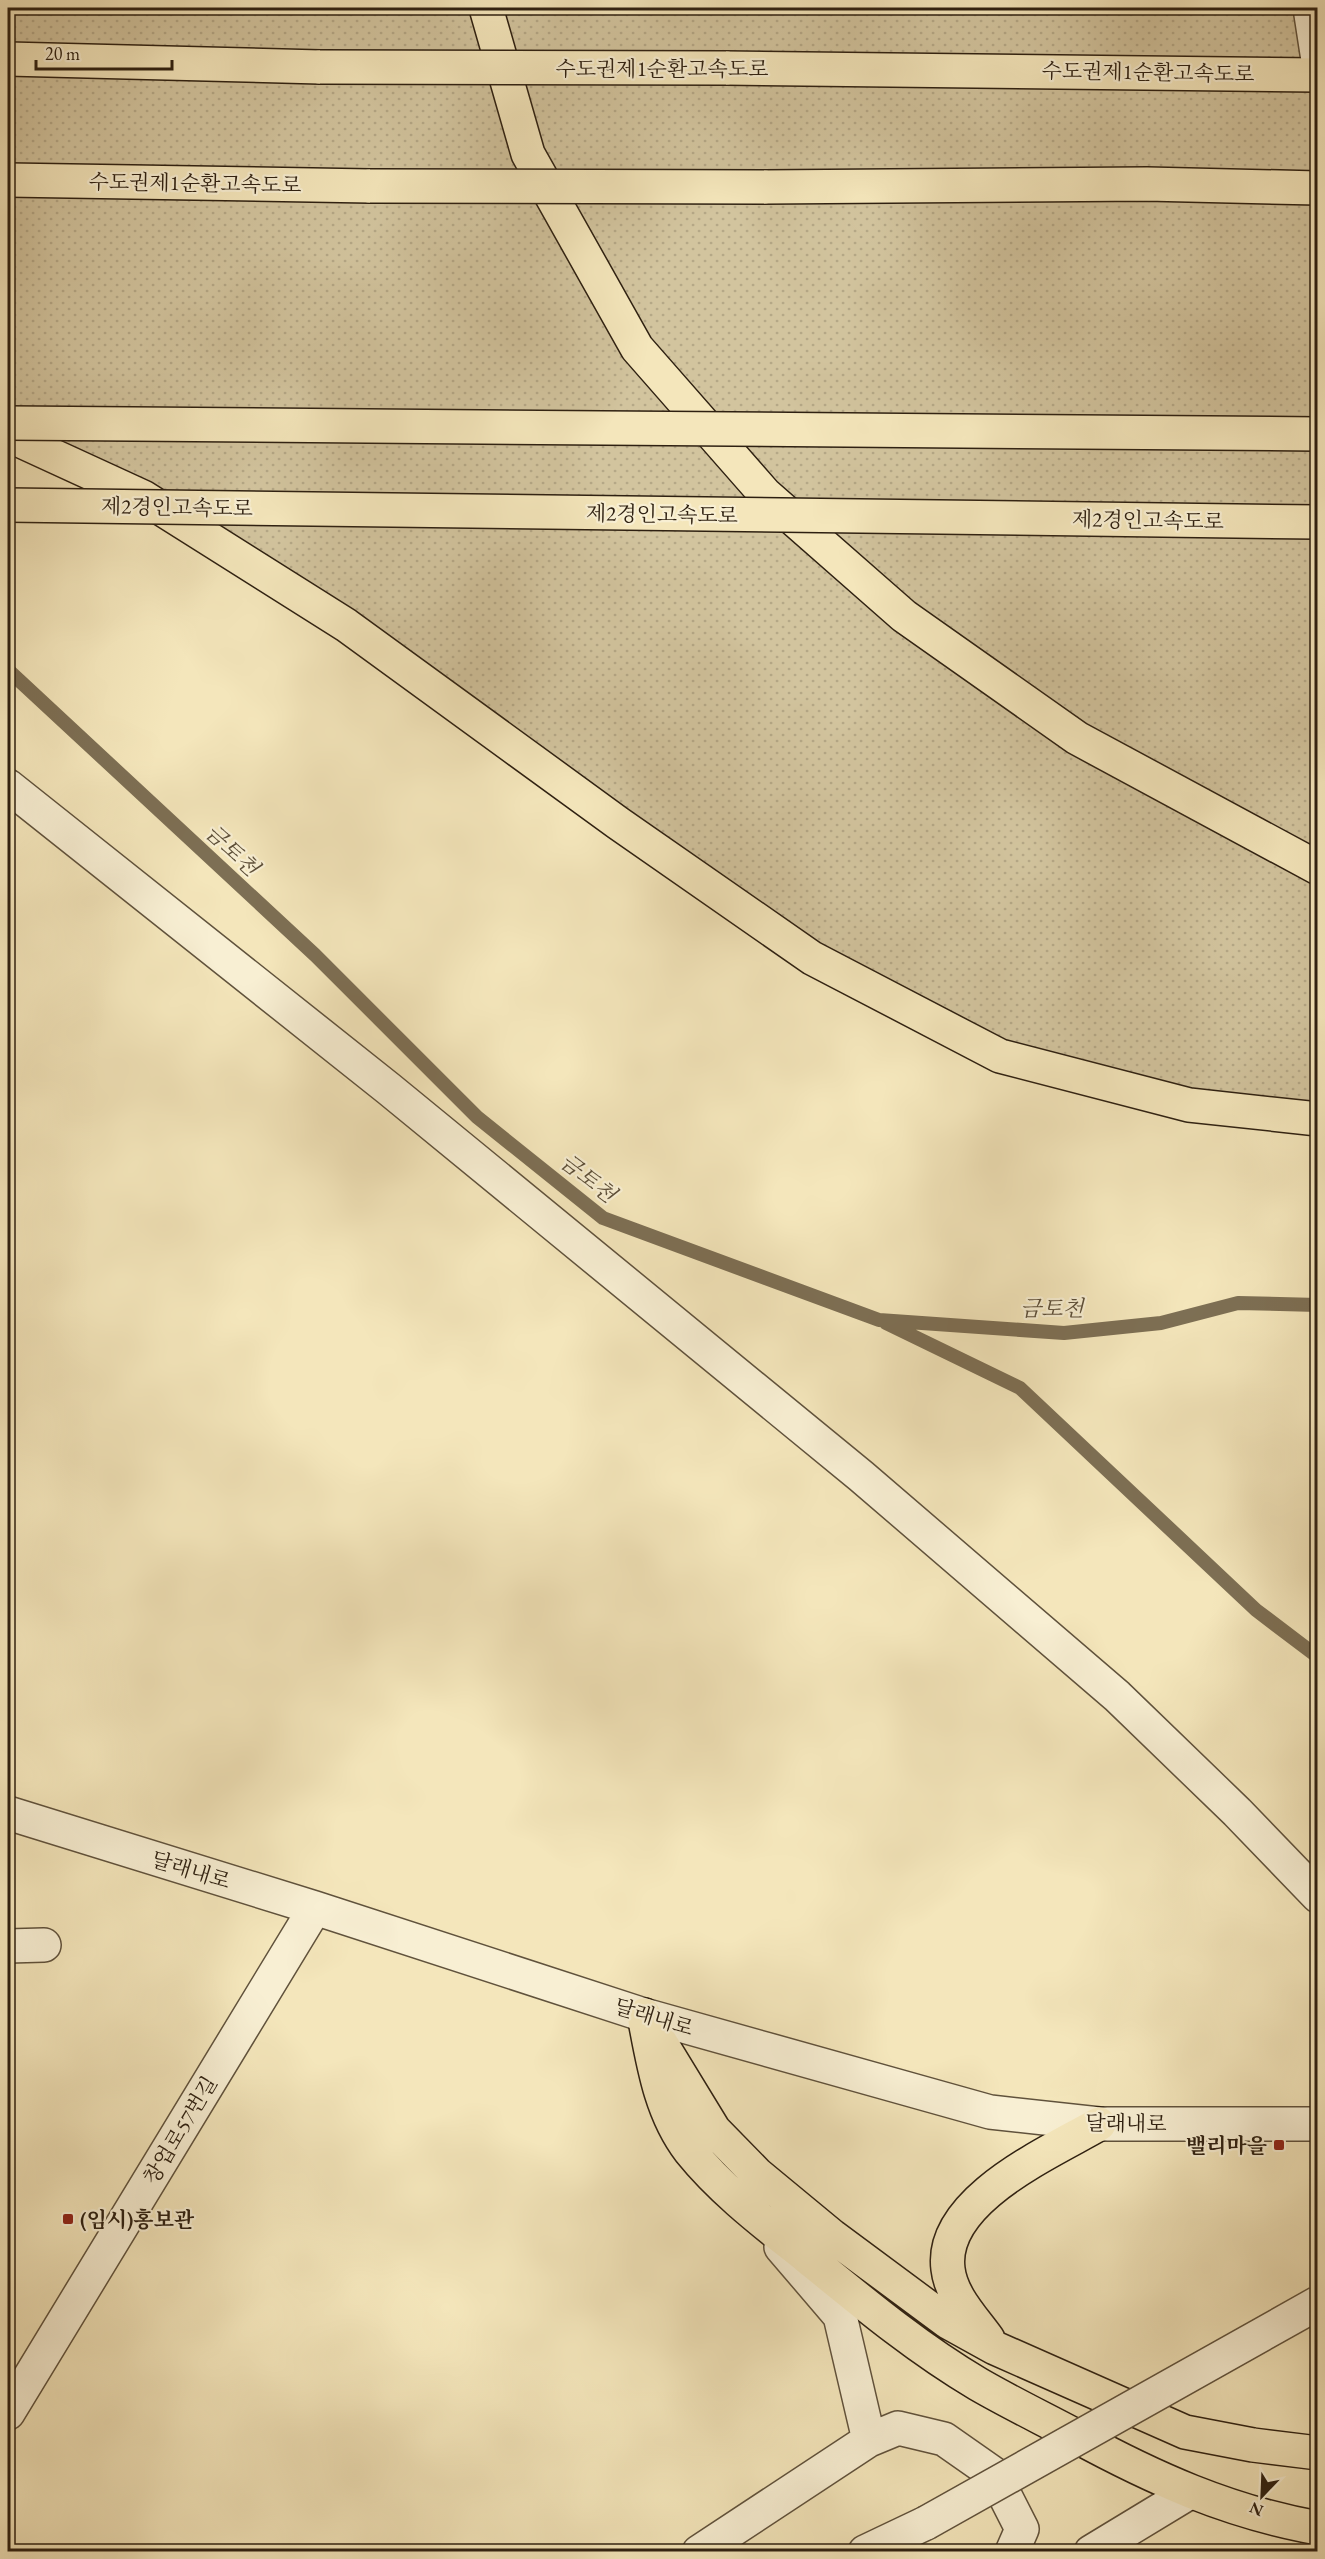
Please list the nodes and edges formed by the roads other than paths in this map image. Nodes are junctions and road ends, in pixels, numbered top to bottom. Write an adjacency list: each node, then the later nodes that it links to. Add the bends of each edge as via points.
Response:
1 (486, 8): 14 (highway, via 528,154 637,348 765,494 904,616 1077,738)
2 (1310, 8): 4 (street)
3 (8, 59): 5 (highway, 수도권제1순환고속도로, bridge, via 320,67)
4 (1317, 60)
5 (1317, 75)
6 (8, 180): 7 (highway, 수도권제1순환고속도로, bridge, via 370,186 764,188 1147,184)
7 (1317, 188)
8 (8, 423): 9 (highway, bridge)
9 (1317, 434)
10 (8, 435): 15 (highway, bridge, via 143,497 346,625 618,824 812,958 1000,1056 1190,1105)
11 (8, 505): 12 (highway, 제2경인고속도로, bridge)
12 (1317, 522)
13 (8, 786): 17 (street, via 398,1096 861,1476 1117,1696)
14 (1317, 868)
15 (1317, 1119)
16 (8, 1813): 18 (street, 달래내로)
17 (1317, 1896)
18 (315, 1908): 21 (street, 달래내로); 27 (street, 창업로57번길)
19 (44, 1945): 20 (street)
20 (8, 1946)
21 (644, 2015): 22 (street, 달래내로, via 990,2112); 24 (highway, via 656,2078 669,2114 690,2150); 26 (highway, via 714,2130 757,2174 832,2236 948,2322)
22 (1099, 2124): 23 (street, 달래내로); 26 (highway, via 1015,2172 961,2220 951,2244 948,2268 956,2295)
23 (1317, 2124)
24 (750, 2211): 28 (street, via 840,2316); 30 (highway, via 885,2321 977,2383 1148,2475)
25 (1317, 2303): 33 (street, bridge, via 926,2523)
26 (995, 2348): 29 (highway, via 1185,2432)
27 (8, 2413)
28 (869, 2440): 32 (street); 34 (street, via 898,2428 944,2439 994,2474 1022,2529)
29 (1317, 2453)
30 (1190, 2492): 31 (highway, via 1278,2521); 35 (street)
31 (1317, 2528)
32 (699, 2552)
33 (865, 2552)
34 (1012, 2552)
35 (1091, 2552)

